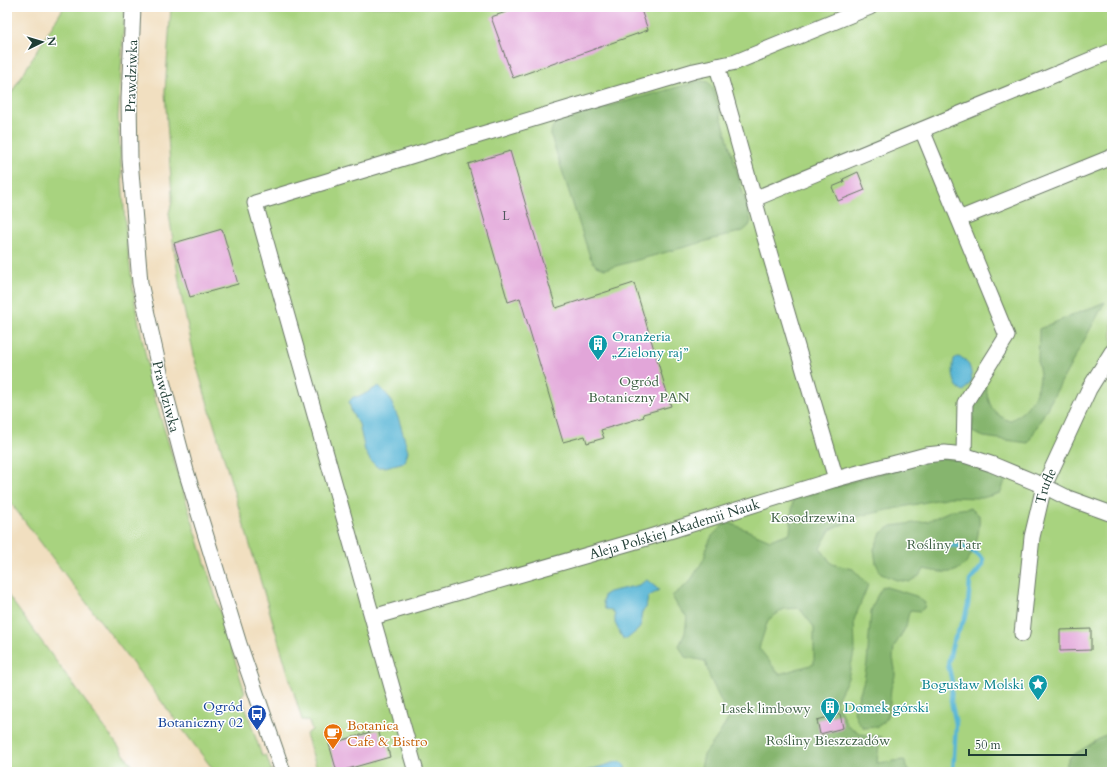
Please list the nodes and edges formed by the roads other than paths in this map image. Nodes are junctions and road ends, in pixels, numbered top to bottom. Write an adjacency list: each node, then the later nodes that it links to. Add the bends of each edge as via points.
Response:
1 (133, 7): 16 (street, Prawdziwka, via 129,99 130,159 140,283 161,377 186,470 239,644)
2 (870, 7): 4 (street, via 736,62)
3 (1112, 51): 5 (street)
4 (717, 66): 7 (street); 14 (street, via 255,204)
5 (922, 130): 7 (street); 8 (street)
6 (1112, 157): 8 (street)
7 (754, 199): 11 (street)
8 (959, 219): 10 (street, via 1007,336 965,403)
9 (1112, 352): 12 (street, Trufle, via 1089,388)
10 (964, 455): 11 (street, Aleja Polskiej Akademii Nauk, via 926,455); 12 (street, Aleja Polskiej Akademii Nauk)
11 (836, 479): 14 (street, Aleja Polskiej Akademii Nauk, via 650,537)
12 (1044, 486): 13 (street, Aleja Polskiej Akademii Nauk); 15 (street, Trufle, via 1032,537)
13 (1112, 514)
14 (373, 618): 17 (street)
15 (1022, 634)
16 (282, 772)
17 (416, 772)

